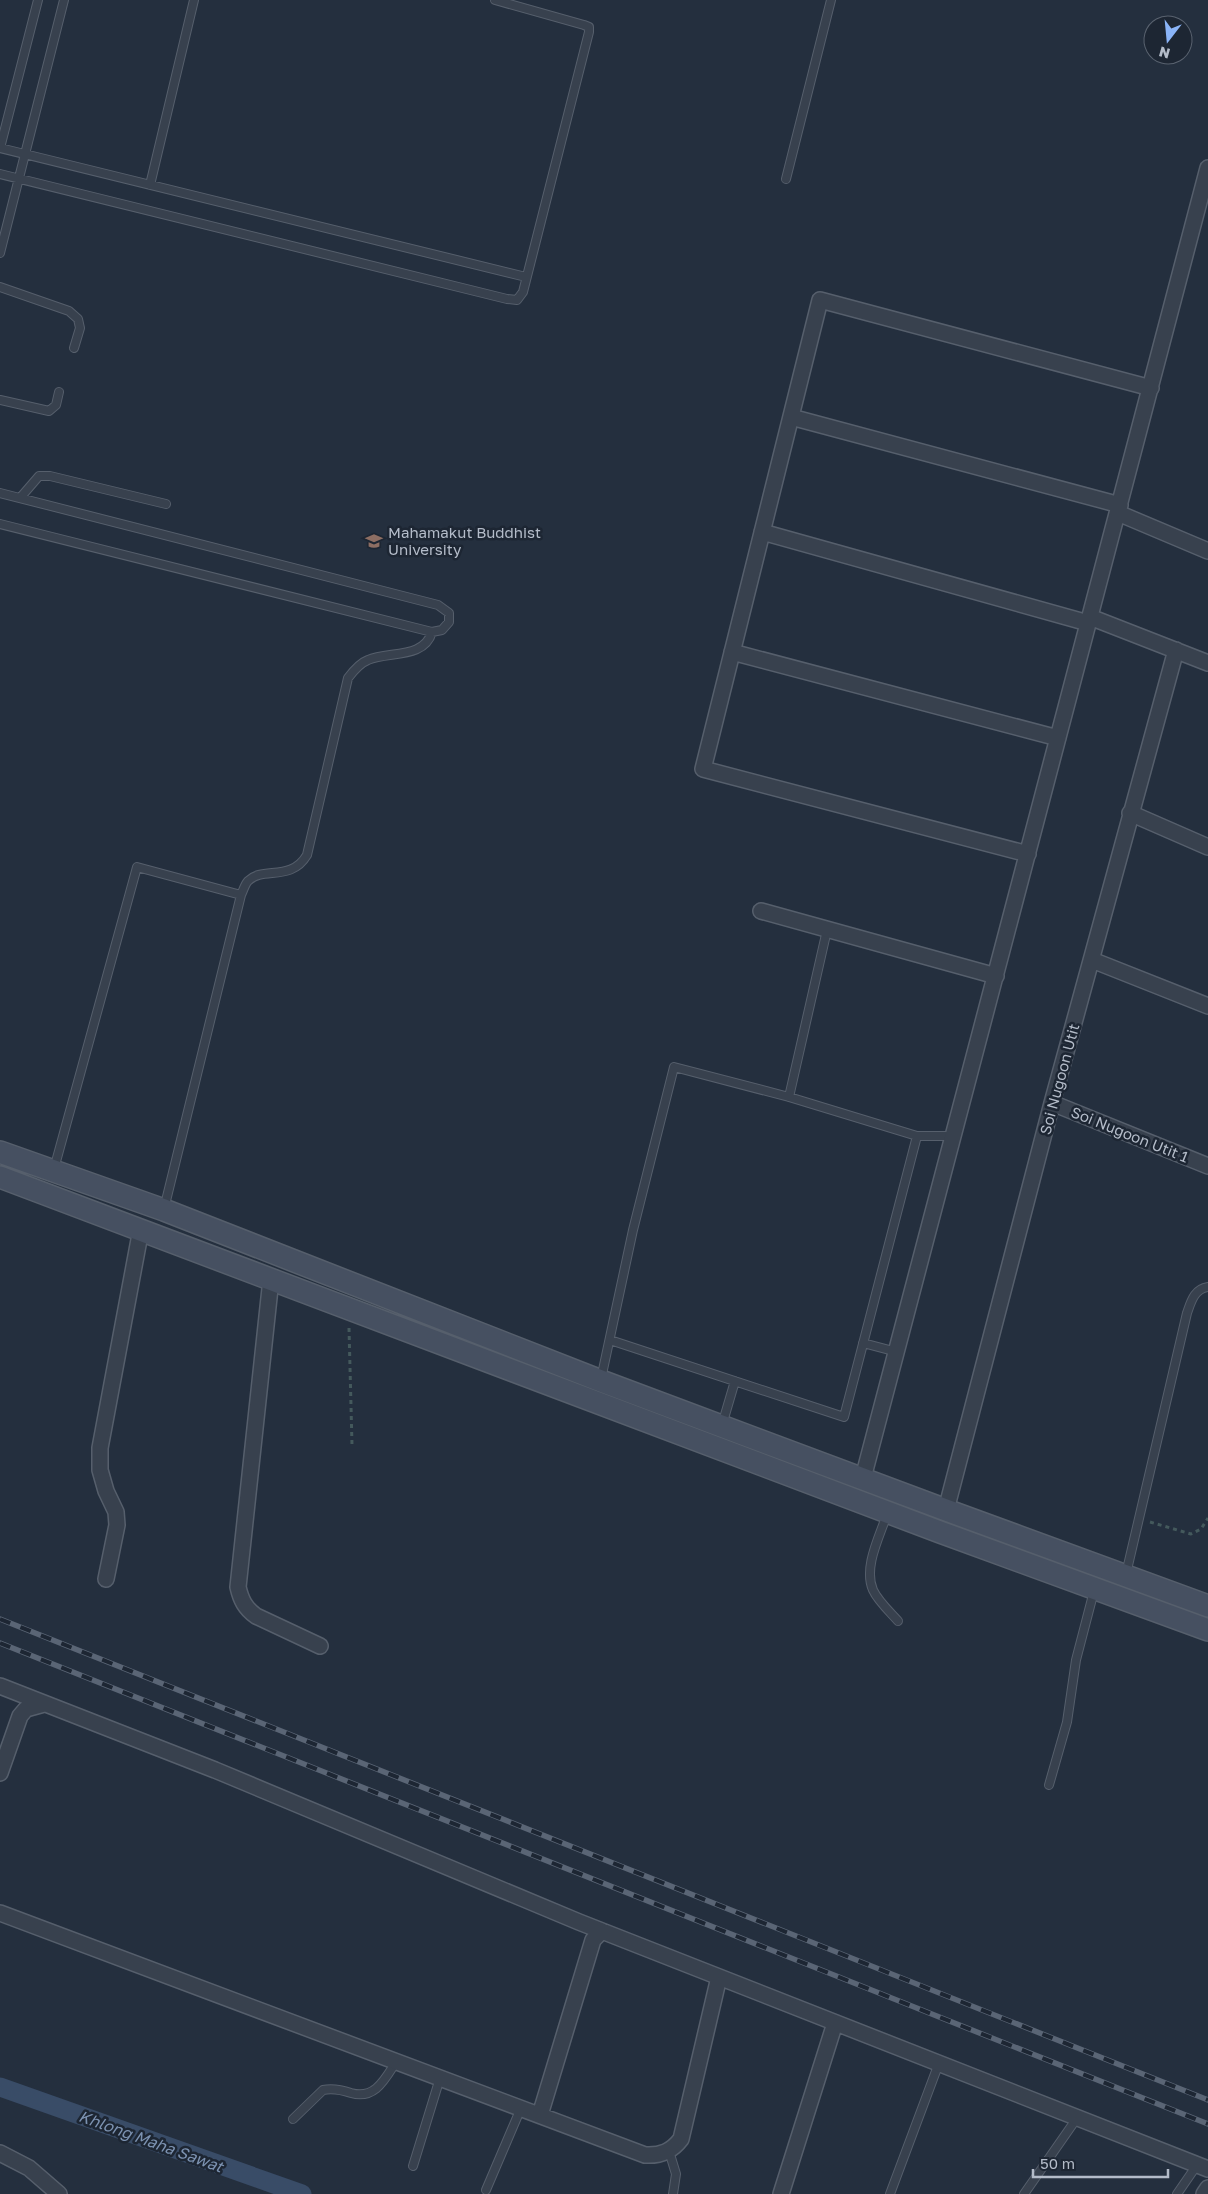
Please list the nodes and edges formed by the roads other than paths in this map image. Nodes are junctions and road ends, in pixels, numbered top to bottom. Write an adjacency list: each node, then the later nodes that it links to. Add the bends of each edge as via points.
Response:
1 (38, 0): 6 (lane)
2 (64, 0): 7 (lane)
3 (194, 0): 12 (lane)
4 (495, 0): 14 (lane, via 584,24 589,32)
5 (831, 0): 11 (lane)
6 (0, 148): 7 (lane)
7 (24, 154): 10 (lane); 12 (lane)
8 (1208, 168): 17 (street)
9 (0, 174): 10 (lane)
10 (18, 178): 13 (lane); 14 (lane, via 507,299 517,300 523,292)
11 (786, 179)
12 (150, 185): 14 (lane)
13 (0, 253)
14 (526, 277)
15 (0, 287): 16 (lane, via 68,312 78,319 80,328)
16 (74, 348)
17 (1151, 388): 20 (street, via 820,300); 24 (street)
18 (59, 392): 19 (lane, via 56,406 49,411)
19 (0, 400)
20 (791, 417): 24 (street); 26 (street)
21 (0, 493): 22 (lane)
22 (20, 498): 23 (lane, via 39,476 50,476); 29 (lane, via 438,605 449,613 449,622 442,630)
23 (166, 504)
24 (1119, 509): 27 (street); 28 (street)
25 (0, 524): 29 (lane)
26 (762, 532): 28 (street); 31 (street)
27 (1208, 551)
28 (1089, 620): 30 (street); 33 (street)
29 (432, 632): 37 (lane, via 424,645 408,652 368,659 355,668 348,678 307,855 303,862 292,868 278,874 257,876 247,882)
30 (1176, 650): 32 (street); 34 (street, Soi Nugoon Utit)
31 (732, 652): 33 (street); 36 (street, via 703,769)
32 (1208, 663)
33 (1058, 738): 36 (street)
34 (1130, 813): 35 (street); 40 (street, Soi Nugoon Utit)
35 (1208, 847)
36 (1028, 854): 41 (street)
37 (241, 895): 49 (lane, via 137,868); 51 (lane)
38 (761, 911): 39 (street)
39 (827, 930): 41 (street); 43 (lane)
40 (1092, 960): 42 (street); 44 (street, Soi Nugoon Utit)
41 (996, 976): 46 (street)
42 (1208, 1006)
43 (789, 1097): 45 (lane); 55 (lane, via 674,1067 633,1230)
44 (1052, 1103): 48 (street, Soi Nugoon Utit 1); 63 (street, Soi Nugoon Utit)
45 (917, 1136): 46 (lane); 56 (lane)
46 (954, 1136): 57 (street)
47 (0, 1152): 49 (main road)
48 (1208, 1166)
49 (54, 1171): 51 (main road)
50 (0, 1177): 52 (main road)
51 (164, 1210): 58 (main road)
52 (140, 1229): 53 (main road); 66 (street, via 100,1448 100,1470 116,1512 117,1525)
53 (271, 1279): 62 (main road); 71 (street, via 238,1587 243,1603 256,1616)
54 (1208, 1287): 65 (lane, via 1193,1297 1187,1313)
55 (610, 1340): 58 (lane); 59 (lane)
56 (863, 1342): 57 (lane); 59 (lane, via 844,1417)
57 (898, 1352): 61 (street)
58 (601, 1381): 60 (main road)
59 (735, 1381): 60 (lane)
60 (722, 1426): 61 (main road)
61 (863, 1478): 62 (main road); 63 (main road)
62 (855, 1500): 64 (main road)
63 (946, 1510): 65 (main road)
64 (888, 1512): 67 (main road); 69 (lane, via 869,1579 874,1592)
65 (1125, 1576): 68 (main road)
66 (106, 1579)
67 (1095, 1589): 70 (main road); 75 (lane)
68 (1208, 1606)
69 (898, 1621)
70 (1208, 1630)
71 (320, 1646)
72 (0, 1686): 73 (street)
73 (44, 1704): 74 (street, via 26,1709 20,1716); 77 (street, via 215,1770)
74 (0, 1773)
75 (1049, 1785)
76 (0, 1913): 80 (street)
77 (602, 1931): 78 (street); 84 (street, via 593,1940)
78 (719, 1977): 79 (street); 87 (street, via 681,2139)
79 (835, 2023): 81 (street); 95 (street)
80 (396, 2062): 82 (street); 86 (lane, via 381,2086 373,2092 357,2095 330,2088 324,2090)
81 (938, 2063): 85 (street); 96 (lane)
82 (440, 2078): 83 (street); 89 (lane)
83 (521, 2108): 84 (street); 92 (lane)
84 (540, 2115): 87 (street, via 646,2154)
85 (1077, 2118): 90 (street); 97 (lane)
86 (293, 2119)
87 (669, 2151): 94 (lane, via 676,2174)
88 (0, 2153): 93 (street, via 29,2168)
89 (413, 2166)
90 (1202, 2167): 98 (lane)
91 (1208, 2188): 99 (street)
92 (486, 2190)
93 (59, 2194)
94 (673, 2194)
95 (781, 2194)
96 (890, 2194)
97 (1024, 2194)
98 (1177, 2194)
99 (1204, 2194)

